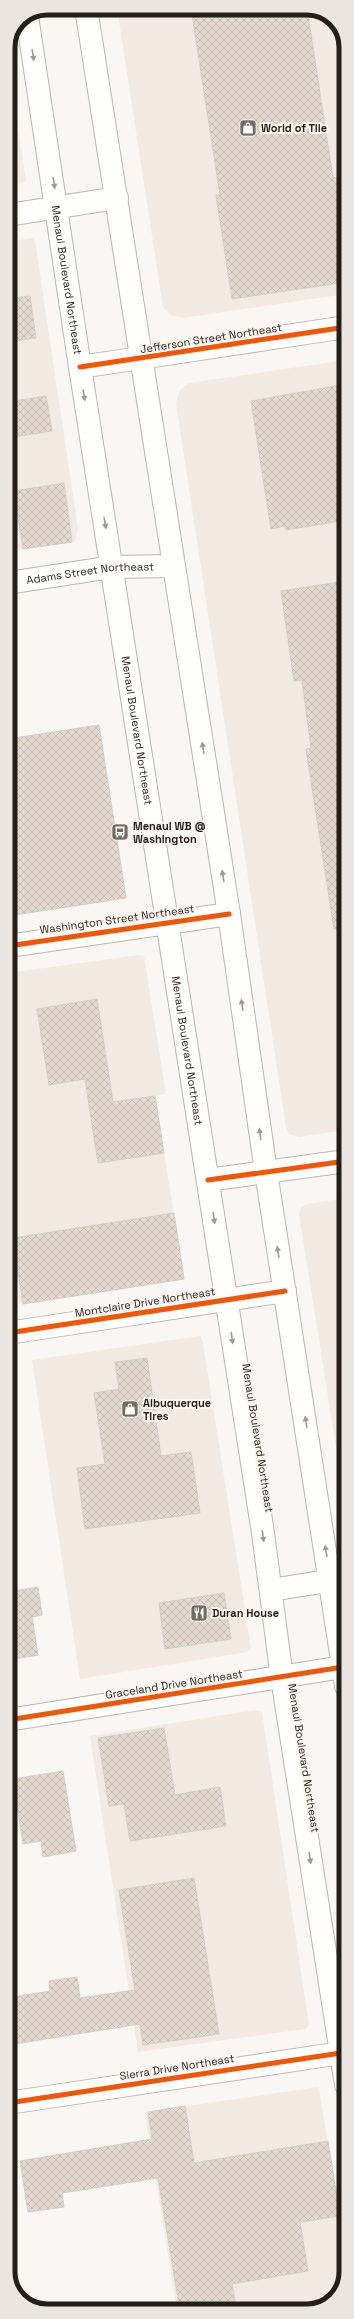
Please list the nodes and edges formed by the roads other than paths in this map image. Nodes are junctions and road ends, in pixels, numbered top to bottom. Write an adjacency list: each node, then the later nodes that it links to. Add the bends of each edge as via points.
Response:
1 (87, 15): 3 (main road)
2 (28, 21): 4 (main road, Menaul Boulevard Northeast, one-way to 4)
3 (117, 198): 4 (main road); 7 (main road)
4 (58, 207): 5 (main road); 8 (main road, Menaul Boulevard Northeast)
5 (15, 213)
6 (339, 328): 7 (main road, Jefferson Street Northeast)
7 (142, 359): 8 (main road, Jefferson Street Northeast); 9 (main road)
8 (80, 367): 10 (main road, Menaul Boulevard Northeast, one-way to 10)
9 (173, 566): 10 (main road, Adams Street Northeast); 12 (main road, one-way to 9)
10 (112, 567): 11 (main road, Adams Street Northeast); 13 (main road, Menaul Boulevard Northeast)
11 (15, 582)
12 (229, 914): 13 (main road, Washington Street Northeast); 16 (main road, one-way to 12)
13 (168, 922): 14 (main road, Washington Street Northeast); 17 (main road, Menaul Boulevard Northeast)
14 (15, 945)
15 (339, 1162): 16 (main road)
16 (266, 1172): 17 (main road); 18 (main road, one-way to 16)
17 (208, 1180): 19 (main road, Menaul Boulevard Northeast, one-way to 19)
18 (285, 1291): 19 (main road, Montclaire Drive Northeast); 21 (main road, one-way to 18)
19 (227, 1300): 20 (main road, Montclaire Drive Northeast); 22 (main road, Menaul Boulevard Northeast, one-way to 22)
20 (15, 1332)
21 (338, 1579): 22 (main road); 23 (main road)
22 (271, 1590): 25 (main road, Menaul Boulevard Northeast)
23 (339, 1595)
24 (339, 1677): 25 (main road, Graceland Drive Northeast)
25 (282, 1678): 26 (main road, Graceland Drive Northeast); 27 (main road, Menaul Boulevard Northeast, one-way to 27)
26 (15, 1719)
27 (339, 2021)
28 (339, 2052): 29 (main road, Sierra Drive Northeast)
29 (15, 2102)

